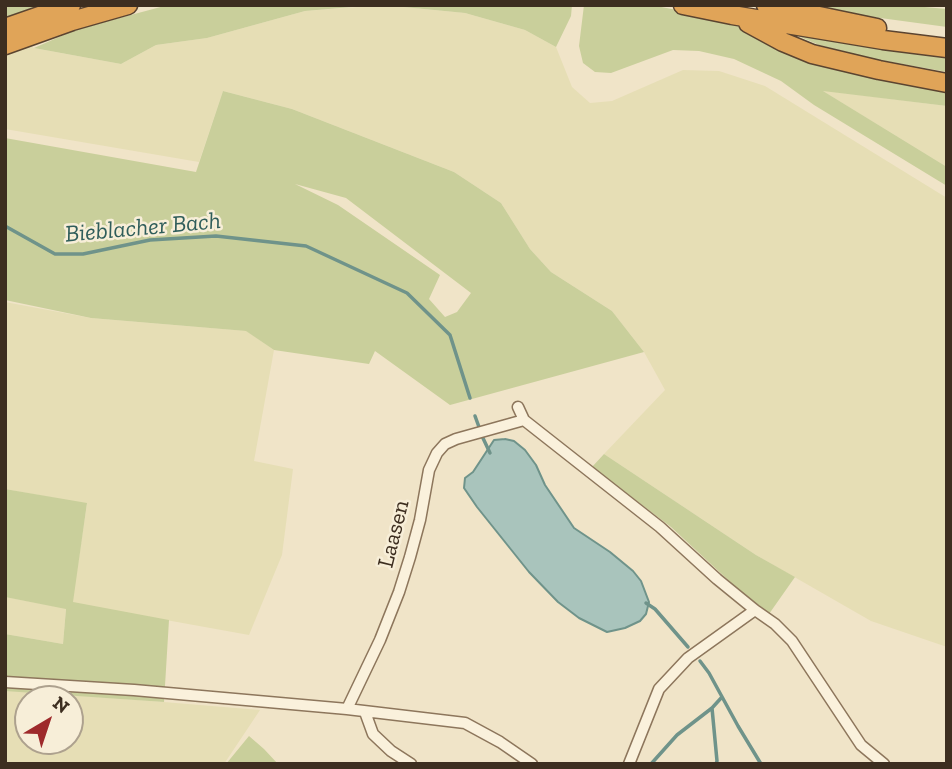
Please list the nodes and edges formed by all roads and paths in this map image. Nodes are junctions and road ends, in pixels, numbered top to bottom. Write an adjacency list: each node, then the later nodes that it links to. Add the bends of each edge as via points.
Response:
1 (128, 5): 4 (highway)
2 (683, 5): 5 (highway)
3 (766, 5): 7 (highway)
4 (70, 11): 6 (highway); 8 (highway)
5 (732, 15): 9 (highway); 10 (highway, via 812,54)
6 (5, 28)
7 (947, 37)
8 (5, 45)
9 (947, 48)
10 (947, 83)
11 (518, 407): 12 (street)
12 (524, 420): 13 (street, via 660,527); 15 (street, Laasen, via 456,439 437,453 399,592)
13 (755, 610): 19 (street, via 688,658 659,689); 20 (street, via 792,641 861,745)
14 (7, 682): 15 (street)
15 (348, 709): 16 (street)
16 (365, 712): 17 (street, via 373,734); 18 (street, via 465,723)
17 (411, 764)
18 (532, 764)
19 (629, 764)
20 (884, 764)

